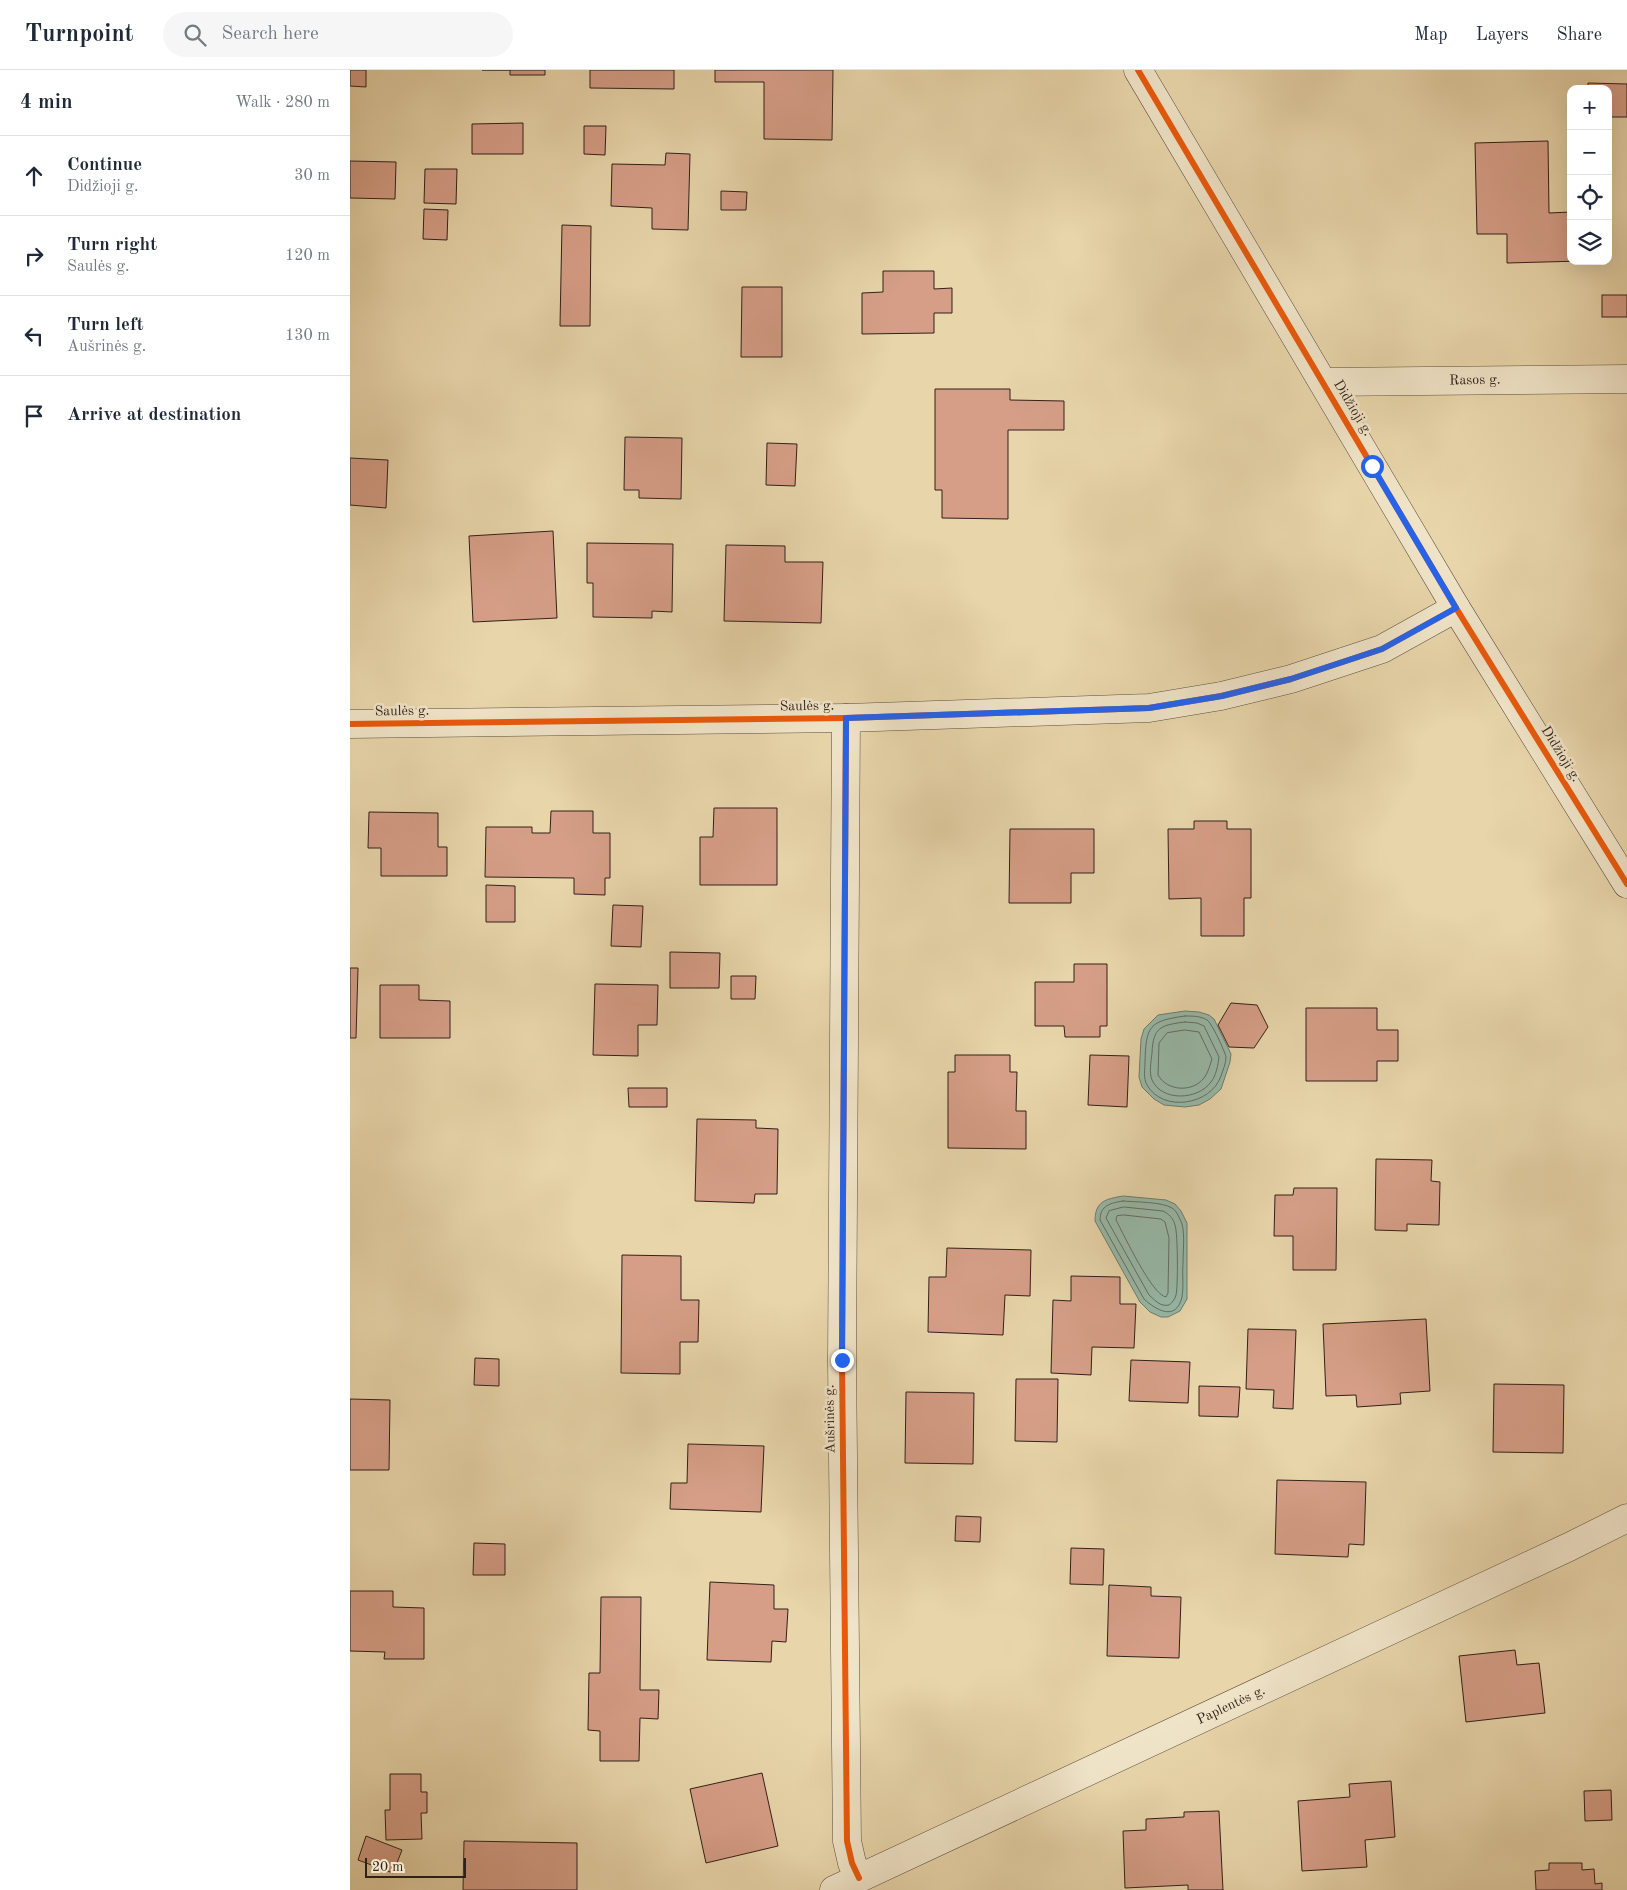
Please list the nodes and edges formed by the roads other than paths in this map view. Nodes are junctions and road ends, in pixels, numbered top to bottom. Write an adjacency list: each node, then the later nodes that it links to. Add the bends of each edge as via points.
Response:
1 (1138, 70): 3 (street, Didžioji g.)
2 (1627, 379): 3 (street, Rasos g.)
3 (1323, 382): 4 (street, Didžioji g.)
4 (1456, 608): 5 (street, Saulės g., via 1382,649 1291,679 1222,696 1149,708); 7 (street, Didžioji g.)
5 (846, 718): 6 (street, Saulės g.); 9 (street, Aušrinės g., via 842,1379 847,1841)
6 (350, 724)
7 (1627, 884)
8 (1627, 1518): 9 (street, Paplentės g.)
9 (859, 1878): 10 (street, Paplentės g.)
10 (834, 1890)

